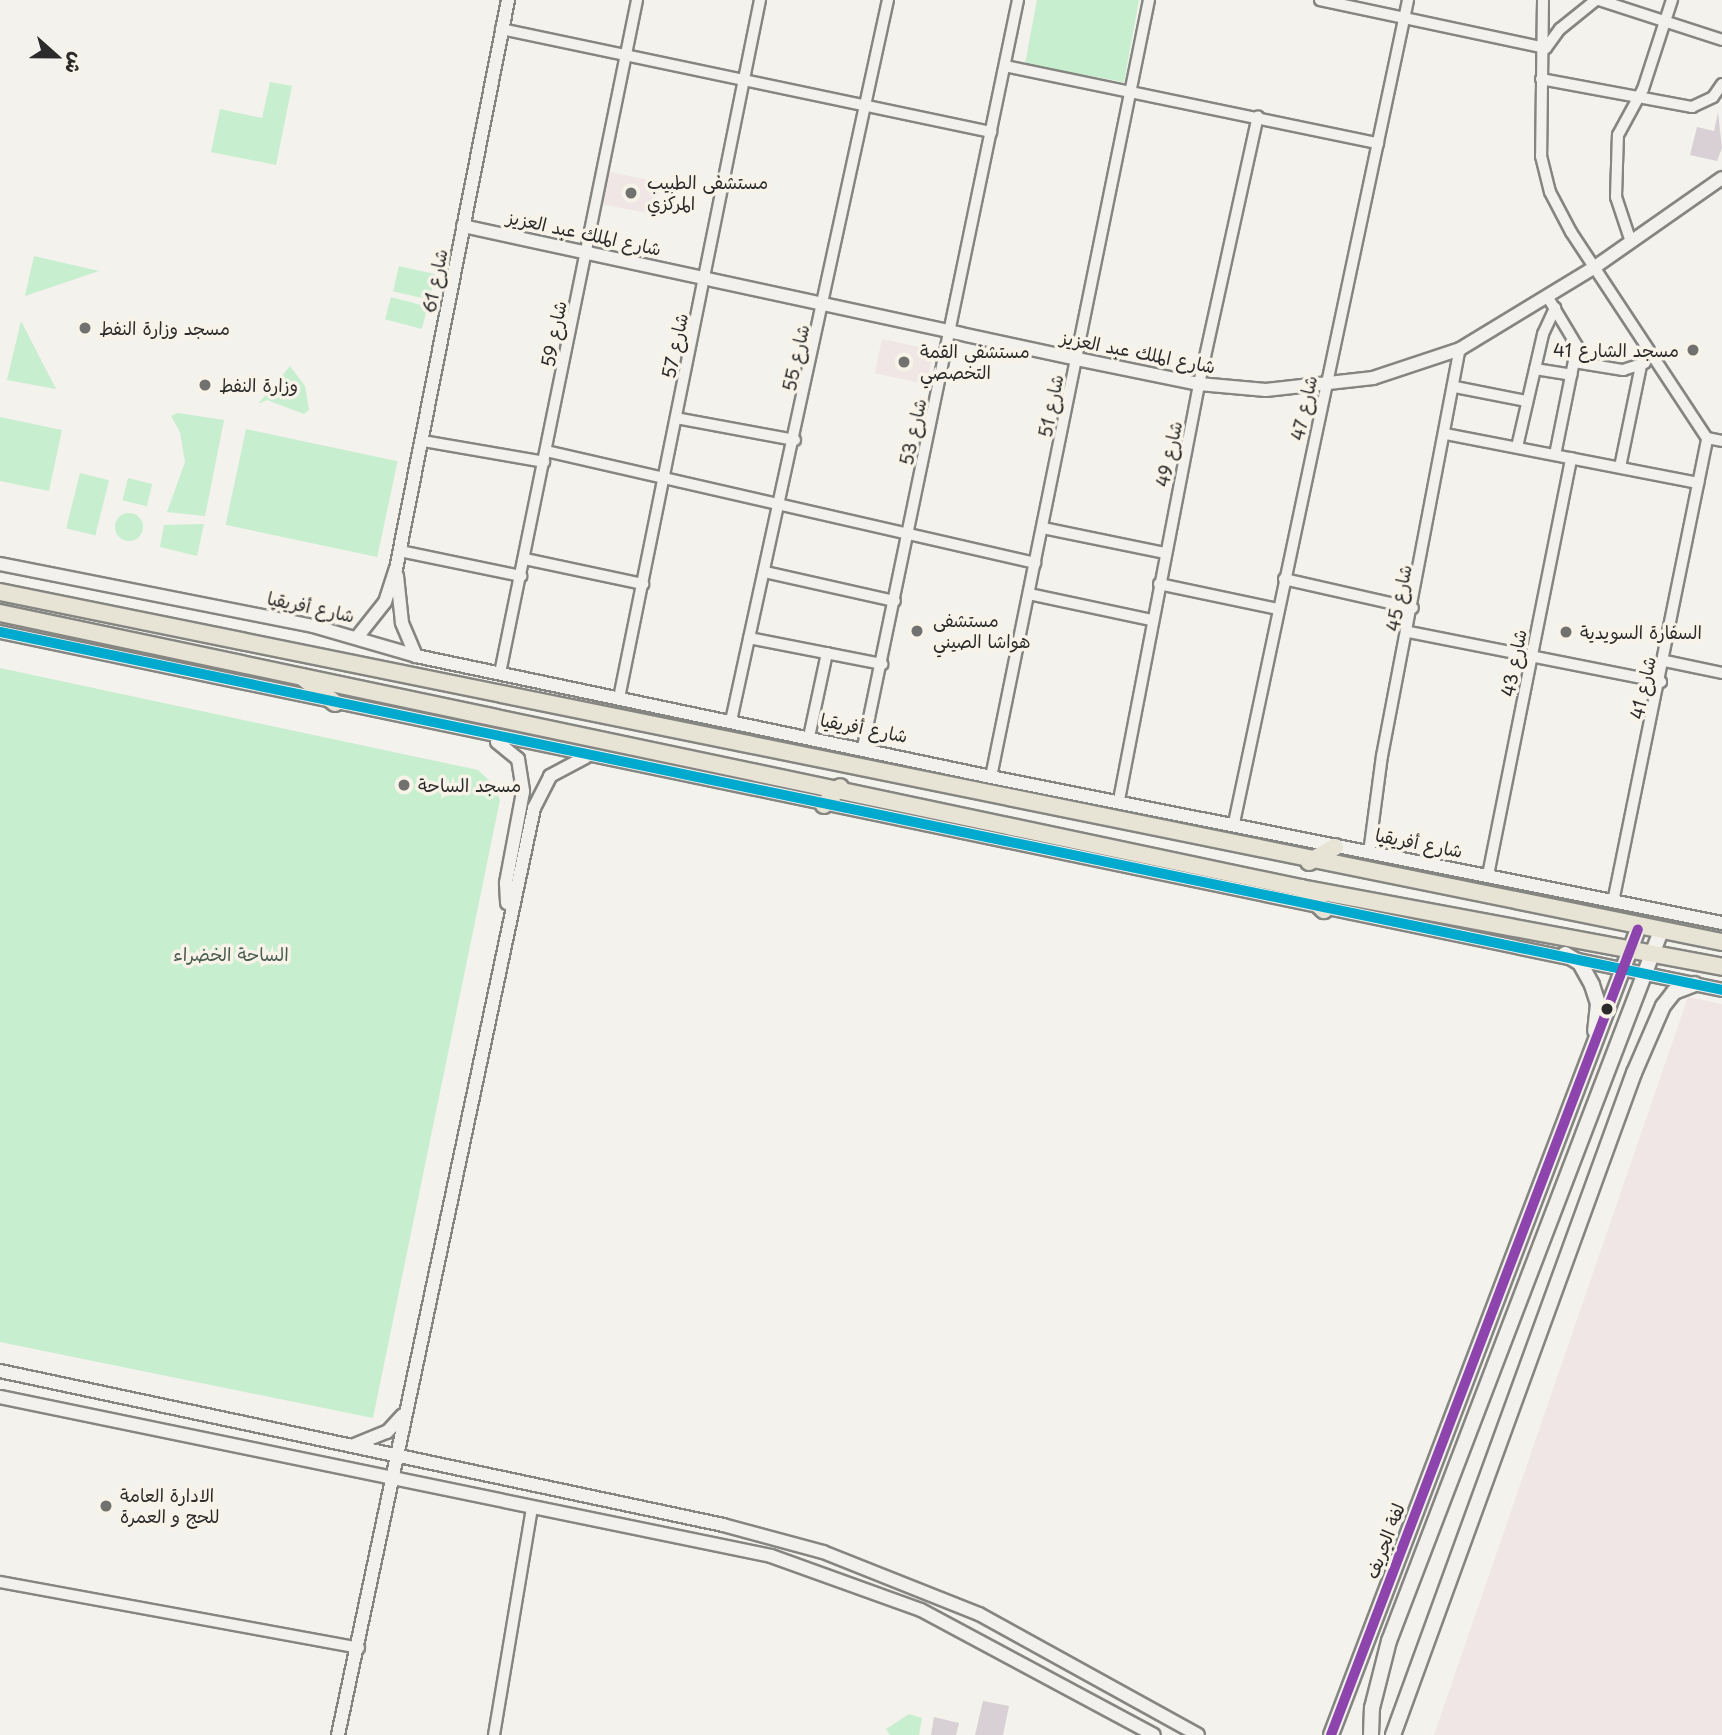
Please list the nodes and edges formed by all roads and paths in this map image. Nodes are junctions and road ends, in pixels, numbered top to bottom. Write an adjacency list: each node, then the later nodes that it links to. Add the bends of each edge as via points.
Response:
1 (508, 0): 14 (street, شارع 61)
2 (637, 0): 17 (street, شارع 59)
3 (760, 0): 20 (street, شارع 57)
4 (888, 0): 24 (street, شارع 55)
5 (1018, 0): 18 (street, شارع 53)
6 (1149, 0): 22 (street, شارع 51)
7 (1320, 0): 12 (street)
8 (1408, 0): 12 (street, شارع 47)
9 (1543, 0): 16 (street)
10 (1598, 0): 13 (street); 16 (street)
11 (1672, 0): 13 (street)
12 (1404, 18): 16 (street); 27 (street, شارع 47)
13 (1666, 25): 15 (street); 23 (street)
14 (501, 29): 17 (street); 29 (street, شارع 61)
15 (1722, 40)
16 (1546, 48): 19 (street)
17 (626, 56): 20 (street); 31 (street, شارع 59)
18 (1005, 66): 22 (street); 26 (street, شارع 53)
19 (1541, 79): 23 (street); 32 (street, via 1544,172 1558,209)
20 (744, 82): 24 (street); 33 (street, شارع 57)
21 (1722, 84): 23 (street, via 1713,97 1692,107)
22 (1131, 92): 25 (street); 40 (street, شارع 51)
23 (1638, 99): 30 (street, via 1617,142 1616,197)
24 (866, 108): 26 (street); 35 (street, شارع 55)
25 (1258, 116): 27 (street); 45 (street, شارع 49)
26 (991, 132): 37 (street, شارع 53)
27 (1378, 143): 46 (street, شارع 47)
28 (1722, 178): 30 (street, شارع الملك عبد العزيز)
29 (463, 226): 31 (street, شارع الملك عبد العزيز); 53 (street, شارع 61)
30 (1631, 242): 32 (street, شارع الملك عبد العزيز)
31 (587, 251): 33 (street, شارع الملك عبد العزيز); 56 (street, شارع 59)
32 (1595, 267): 34 (street, شارع الملك عبد العزيز); 39 (street)
33 (706, 277): 35 (street, شارع الملك عبد العزيز); 49 (street, شارع 57)
34 (1547, 296): 36 (street); 38 (street, شارع الملك عبد العزيز)
35 (825, 303): 37 (street, شارع الملك عبد العزيز); 52 (street, شارع 55)
36 (1555, 309): 41 (street, via 1577,343); 43 (street)
37 (951, 329): 40 (street, شارع الملك عبد العزيز); 65 (street, شارع 53)
38 (1460, 349): 46 (street, شارع الملك عبد العزيز, via 1373,378); 47 (street, شارع 45)
39 (1653, 356): 42 (street); 51 (street)
40 (1077, 359): 45 (street, شارع الملك عبد العزيز); 64 (street, شارع 51)
41 (1574, 362): 42 (street, via 1623,370); 44 (street)
42 (1641, 366): 60 (street)
43 (1535, 369): 44 (street); 48 (street)
44 (1572, 375): 57 (street)
45 (1199, 384): 46 (street, شارع الملك عبد العزيز, via 1266,390); 67 (street, شارع 49)
46 (1324, 386): 74 (street, شارع 47)
47 (1455, 387): 48 (street); 50 (street, شارع 45)
48 (1526, 401): 55 (street)
49 (676, 418): 52 (street); 61 (street, شارع 57)
50 (1446, 434): 55 (street); 80 (street, شارع 45)
51 (1707, 438): 54 (street); 62 (street, شارع 41)
52 (794, 440): 63 (street, شارع 55)
53 (423, 441): 59 (street); 66 (street, شارع 61)
54 (1722, 442)
55 (1517, 447): 57 (street)
56 (546, 451): 59 (street, شارع 59); 61 (street)
57 (1555, 454): 58 (street)
58 (1571, 457): 60 (street); 90 (street, شارع 43)
59 (544, 462): 68 (street, شارع 59)
60 (1620, 467): 62 (street)
61 (664, 477): 63 (street); 75 (street, شارع 57)
62 (1698, 483): 91 (street, شارع 41)
63 (780, 505): 65 (street); 72 (street, شارع 55)
64 (1042, 528): 67 (street); 69 (street, شارع 51)
65 (909, 533): 69 (street); 79 (street, شارع 53)
66 (400, 551): 71 (street, شارع 61); 73 (street)
67 (1164, 553): 76 (street, شارع 49)
68 (525, 559): 73 (street, شارع 59); 75 (street)
69 (1035, 563): 78 (street, شارع 51)
70 (0, 564): 86 (street, شارع أفريقيا)
71 (396, 569): 86 (street, via 385,602); 89 (street, via 402,623)
72 (765, 572): 79 (street); 87 (street, شارع 55)
73 (521, 576): 93 (street, شارع 59)
74 (1284, 579): 80 (street); 81 (street, شارع 47)
75 (643, 584): 97 (street, شارع 57)
76 (1159, 584): 81 (street); 83 (street, شارع 49)
77 (0, 592): 108 (highway)
78 (1029, 594): 83 (street); 104 (street, شارع 51)
79 (895, 601): 92 (street, شارع 53)
80 (1413, 608): 85 (street, شارع 45)
81 (1278, 609): 109 (street, شارع 47)
82 (0, 613): 95 (highway)
83 (1151, 620): 106 (street, شارع 49)
84 (0, 632): 98 (street)
85 (1409, 632): 90 (street); 112 (street, شارع 45, via 1382,757)
86 (358, 636): 89 (street, شارع أفريقيا)
87 (749, 638): 88 (street); 99 (street, شارع 55)
88 (827, 653): 92 (street); 101 (street)
89 (416, 656): 93 (street, شارع أفريقيا)
90 (1532, 657): 96 (street); 114 (street, شارع 43)
91 (1665, 661): 94 (street); 96 (street, شارع 41)
92 (882, 664): 102 (street, شارع 53)
93 (500, 673): 97 (street, شارع أفريقيا)
94 (1722, 673)
95 (297, 674): 98 (highway); 105 (highway)
96 (1661, 682): 116 (street, شارع 41)
97 (619, 698): 99 (street, شارع أفريقيا)
98 (335, 703): 100 (street)
99 (731, 721): 101 (street, شارع أفريقيا)
100 (482, 735): 103 (street); 118 (street, via 508,748 519,759 522,775 506,883)
101 (809, 737): 102 (street, شارع أفريقيا)
102 (863, 747): 104 (street, شارع أفريقيا)
103 (584, 757): 107 (street); 118 (street, via 556,771 538,794)
104 (991, 776): 106 (street, شارع أفريقيا)
105 (839, 787): 107 (highway); 110 (highway)
106 (1119, 800): 109 (street, شارع أفريقيا)
107 (824, 805): 117 (street)
108 (1057, 809): 110 (highway); 113 (highway)
109 (1234, 822): 111 (street, شارع أفريقيا)
110 (1054, 834): 115 (highway)
111 (1335, 847): 112 (street, شارع أفريقيا); 113 (highway)
112 (1369, 853): 114 (street, شارع أفريقيا)
113 (1309, 862): 120 (highway)
114 (1488, 875): 116 (street, شارع أفريقيا)
115 (1301, 888): 117 (highway); 123 (highway)
116 (1613, 902): 119 (street, شارع أفريقيا)
117 (1324, 910): 125 (street)
118 (508, 914): 134 (street)
119 (1722, 923)
120 (1638, 929): 121 (highway); 123 (main road, لفة الجريف)
121 (1661, 931): 122 (highway); 124 (main road)
122 (1722, 942)
123 (1632, 949): 124 (highway); 126 (main road, لفة الجريف)
124 (1655, 953): 127 (highway); 128 (main road)
125 (1565, 954): 126 (street); 131 (main road, via 1580,963 1592,985 1598,1004)
126 (1628, 967): 128 (street); 131 (main road, لفة الجريف)
127 (1722, 967)
128 (1648, 972): 129 (street); 150 (main road, via 1389,1641 1371,1708)
129 (1695, 984): 130 (street); 151 (main road, via 1674,992 1663,1006 1634,1073)
130 (1722, 990)
131 (1594, 1044): 149 (main road, لفة الجريف)
132 (0, 1371): 135 (street)
133 (0, 1397): 137 (street)
134 (405, 1412): 135 (street, via 387,1432); 136 (street)
135 (349, 1446): 136 (street)
136 (396, 1456): 137 (street); 139 (street)
137 (391, 1481): 138 (street); 144 (street)
138 (532, 1508): 140 (street); 146 (street)
139 (723, 1525): 140 (street); 142 (street, via 823,1552)
140 (718, 1544): 143 (street, via 792,1563)
141 (0, 1582): 144 (street)
142 (930, 1591): 143 (street); 148 (street, via 1063,1657)
143 (921, 1610): 147 (street)
144 (359, 1648): 145 (street)
145 (338, 1735)
146 (494, 1735)
147 (1154, 1735)
148 (1198, 1735)
149 (1331, 1735)
150 (1371, 1735)
151 (1393, 1735)

